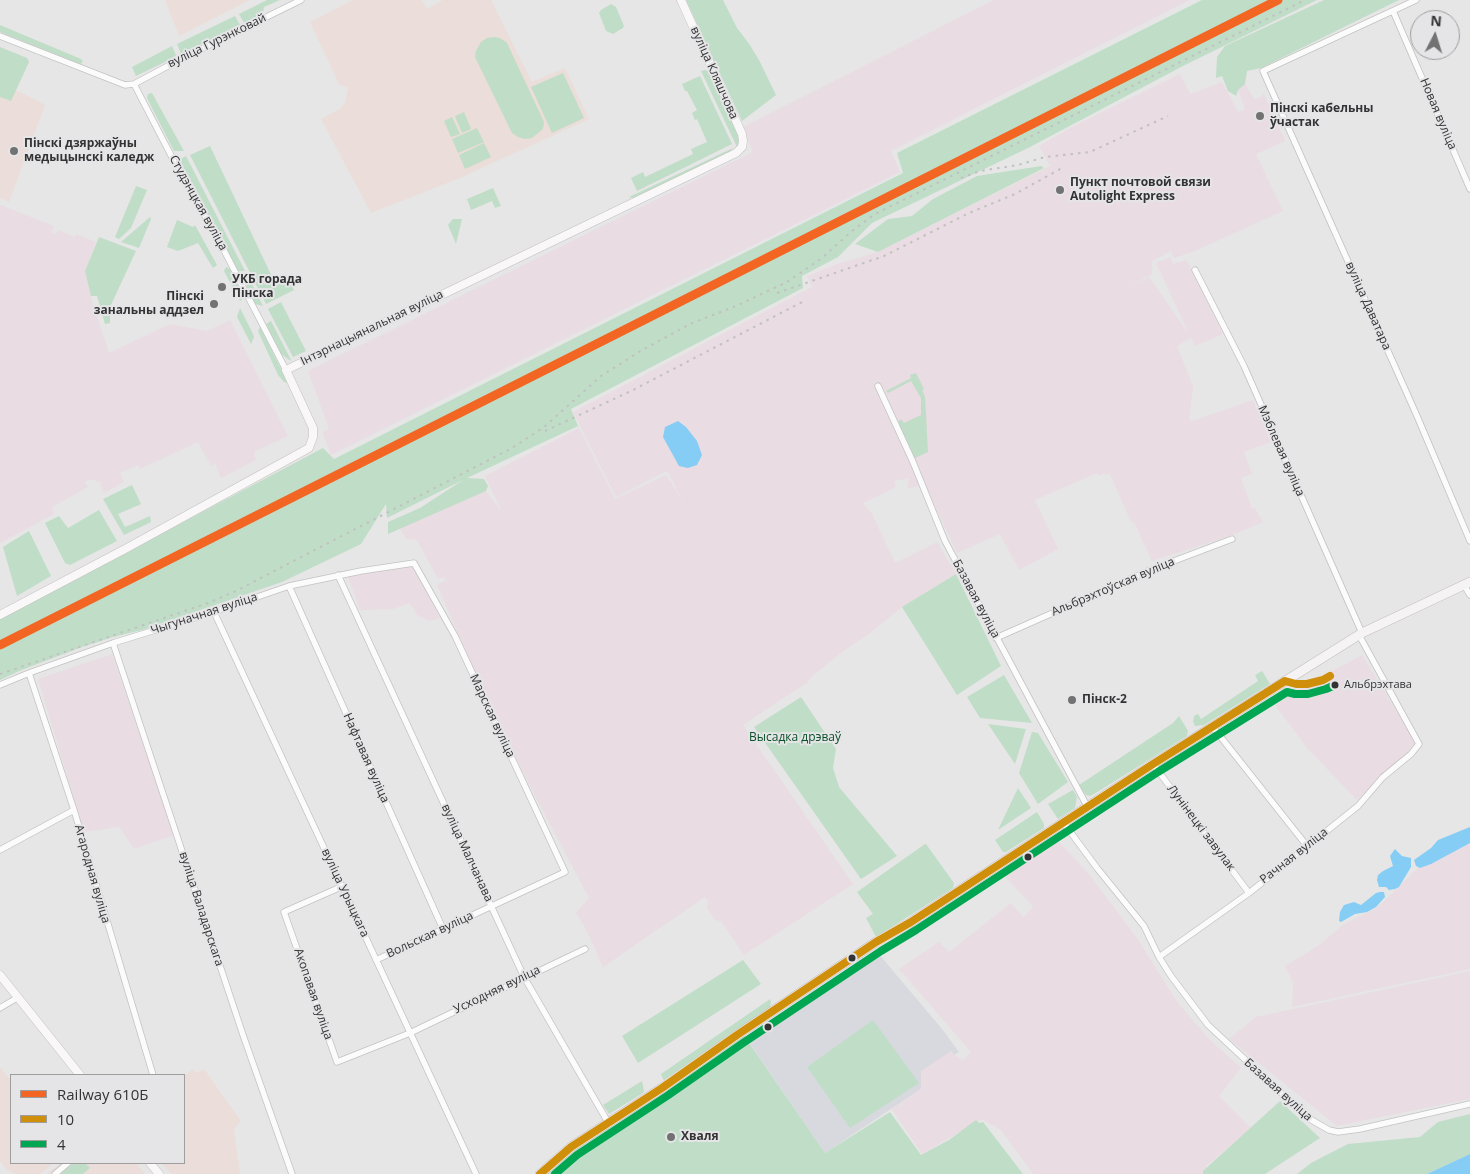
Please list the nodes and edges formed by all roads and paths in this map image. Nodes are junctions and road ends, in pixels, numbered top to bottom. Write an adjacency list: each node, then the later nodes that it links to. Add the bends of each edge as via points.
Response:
1 (301, 0): 6 (street, вуліца Гурэнковай, via 180,58)
2 (681, 0): 7 (street, вуліца Кляшчова, via 742,134)
3 (1416, 0): 4 (street)
4 (1393, 12): 8 (street, Новая вуліца); 13 (street, вуліца Даватара, via 1263,72)
5 (0, 36): 6 (street, via 125,85)
6 (134, 84): 10 (street, Студэнцкая вуліца)
7 (742, 147): 10 (street, Інтэрнацыянальная вуліца, via 736,153)
8 (1470, 189)
9 (1195, 270): 21 (street, Мэблевая вуліца, via 1244,366)
10 (286, 370): 20 (street, Інтэрнацыянальная вуліца, via 313,428 309,448)
11 (878, 386): 22 (street, Базавая вуліца, via 945,541)
12 (1232, 539): 22 (street, Альбрэхтоўская вуліца, via 1150,570)
13 (1470, 541)
14 (414, 563): 15 (street, Чыгуначная вуліца); 34 (street, Марская вуліца, via 455,636)
15 (338, 575): 17 (street, Чыгуначная вуліца); 37 (street, вуліца Малчанава)
16 (1467, 584): 18 (street); 21 (main road)
17 (289, 586): 19 (street, Чыгуначная вуліца); 38 (street, Нафтавая вуліца)
18 (1470, 596)
19 (214, 612): 23 (street, Чыгуначная вуліца); 35 (street, вуліца Урыцкага)
20 (0, 615)
21 (1361, 634): 26 (main road); 27 (street, Мэблевая вуліца)
22 (996, 638): 29 (street, Базавая вуліца)
23 (113, 643): 24 (street, Чыгуначная вуліца); 55 (street, вуліца Валадарскага)
24 (29, 673): 25 (street, Чыгуначная вуліца); 30 (street, Агародная вуліца)
25 (0, 685)
26 (1212, 726): 28 (main road); 32 (street)
27 (1418, 744): 32 (street, Рачная вуліца, via 1358,806)
28 (1153, 764): 29 (main road); 36 (street, Лунінецкі завулак)
29 (1087, 806): 31 (main road)
30 (74, 810): 33 (street); 48 (street, Агародная вуліца)
31 (1063, 822): 40 (street, Базавая вуліца, via 1144,926); 50 (main road, via 919,918 876,942)
32 (1306, 846): 36 (street, Рачная вуліца)
33 (0, 850)
34 (565, 872): 37 (street, Вольская вуліца)
35 (342, 886): 41 (street, вуліца Урыцкага); 46 (street, Акопавая вуліца, via 284,912 336,1062)
36 (1249, 893): 40 (street, Рачная вуліца)
37 (492, 906): 38 (street, Вольская вуліца); 43 (street, вуліца Малчанава)
38 (443, 929): 41 (street, Вольская вуліца)
39 (585, 949): 43 (street, Усходняя вуліца)
40 (1159, 957): 49 (street, Базавая вуліца, via 1208,1025 1308,1118 1329,1130 1360,1129)
41 (376, 960): 46 (street, вуліца Урыцкага)
42 (0, 975): 44 (street)
43 (524, 977): 46 (street, Усходняя вуліца); 50 (street, вуліца Малчанава)
44 (17, 998): 45 (street); 47 (street)
45 (0, 1008)
46 (410, 1032): 56 (street, вуліца Урыцкага)
47 (79, 1074)
48 (153, 1074)
49 (1470, 1104)
50 (609, 1124): 57 (main road, via 561,1154)
51 (67, 1164): 53 (street)
52 (151, 1164): 54 (street)
53 (54, 1174)
54 (160, 1174)
55 (292, 1174)
56 (476, 1174)
57 (540, 1174)

